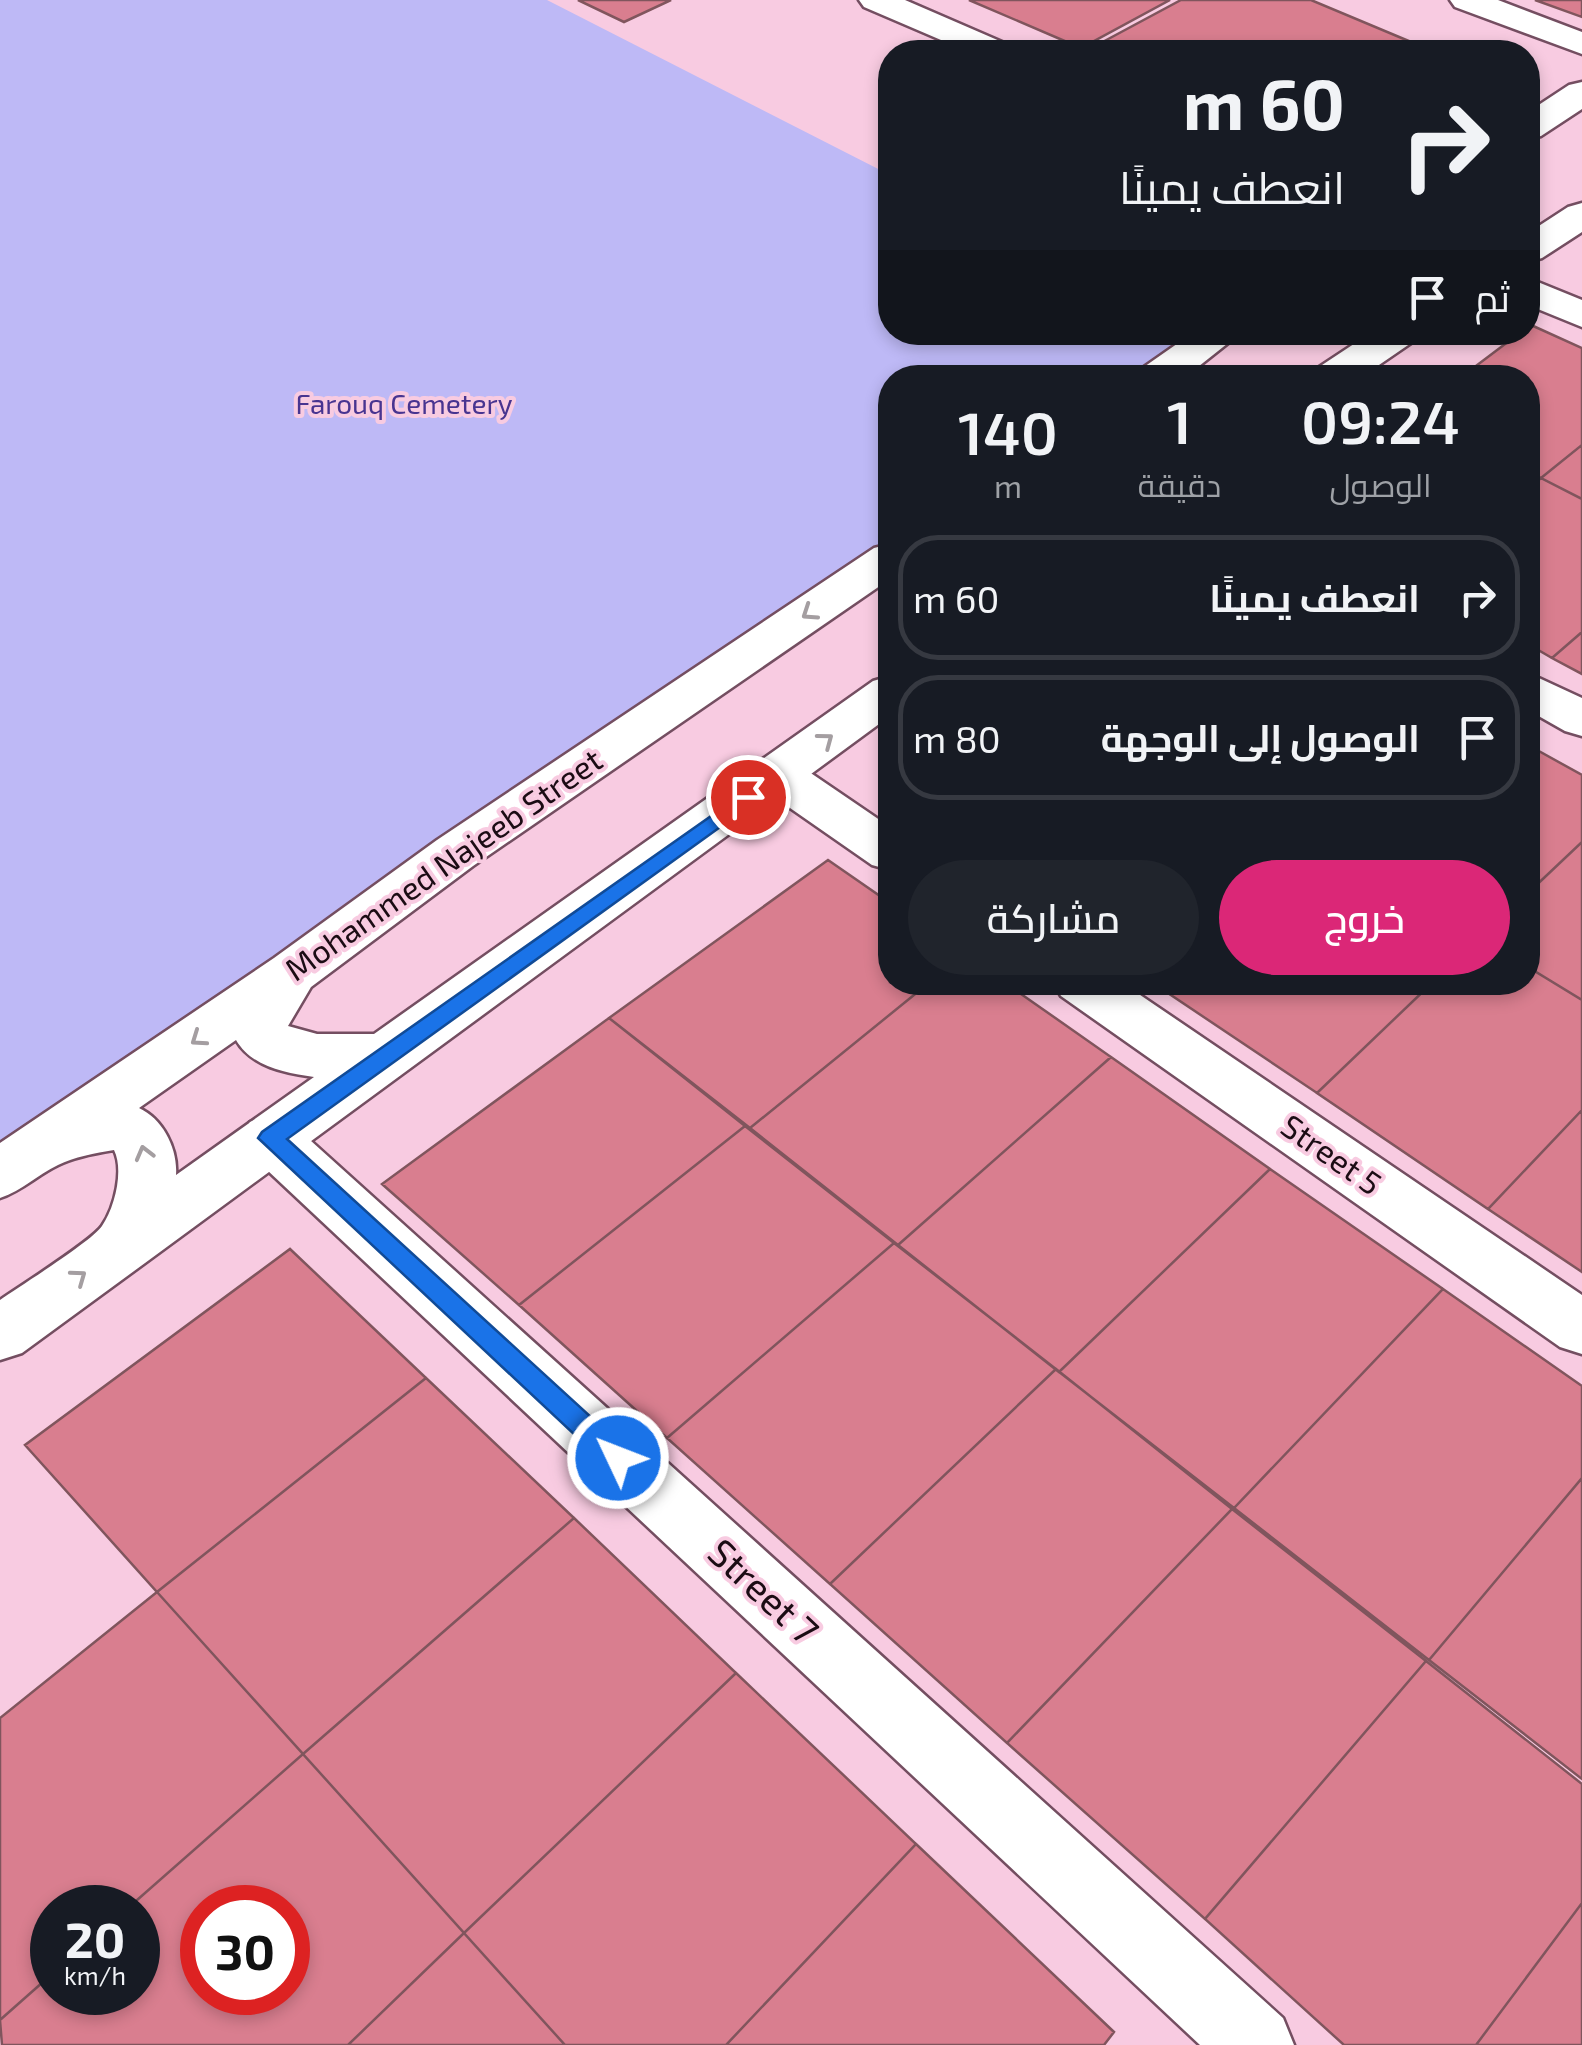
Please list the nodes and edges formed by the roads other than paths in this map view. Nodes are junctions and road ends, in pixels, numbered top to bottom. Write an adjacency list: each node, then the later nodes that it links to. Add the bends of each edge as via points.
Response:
1 (876, 0): 3 (main road)
2 (1467, 0): 4 (main road)
3 (969, 40)
4 (1582, 44)
5 (1582, 93): 6 (main road)
6 (1540, 120)
7 (1582, 216): 8 (main road)
8 (1540, 242)
9 (1540, 296): 10 (main road)
10 (1582, 315)
11 (1203, 345): 13 (main road)
12 (1380, 345): 14 (main road)
13 (1175, 365)
14 (1350, 365)
15 (878, 566): 21 (main road, Mohammed Najeeb Street, one-way to 21, via 455,853)
16 (1540, 696): 18 (main road)
17 (878, 701): 19 (main road, one-way to 17)
18 (1582, 719)
19 (778, 775): 20 (main road); 23 (main road)
20 (878, 844)
21 (293, 972): 23 (main road, via 264,1013 259,1031 266,1043 296,1054); 25 (main road, Mohammed Najeeb Street, one-way to 25)
22 (1099, 995): 27 (main road, Street 5)
23 (387, 1056): 24 (main road)
24 (270, 1138): 26 (main road); 29 (main road, Street 7)
25 (4, 1171): 26 (main road, one-way to 25, via 150,1166 147,1148 125,1126 83,1132)
26 (124, 1246): 28 (main road, one-way to 26)
27 (1582, 1328)
28 (0, 1334)
29 (1230, 2036)

